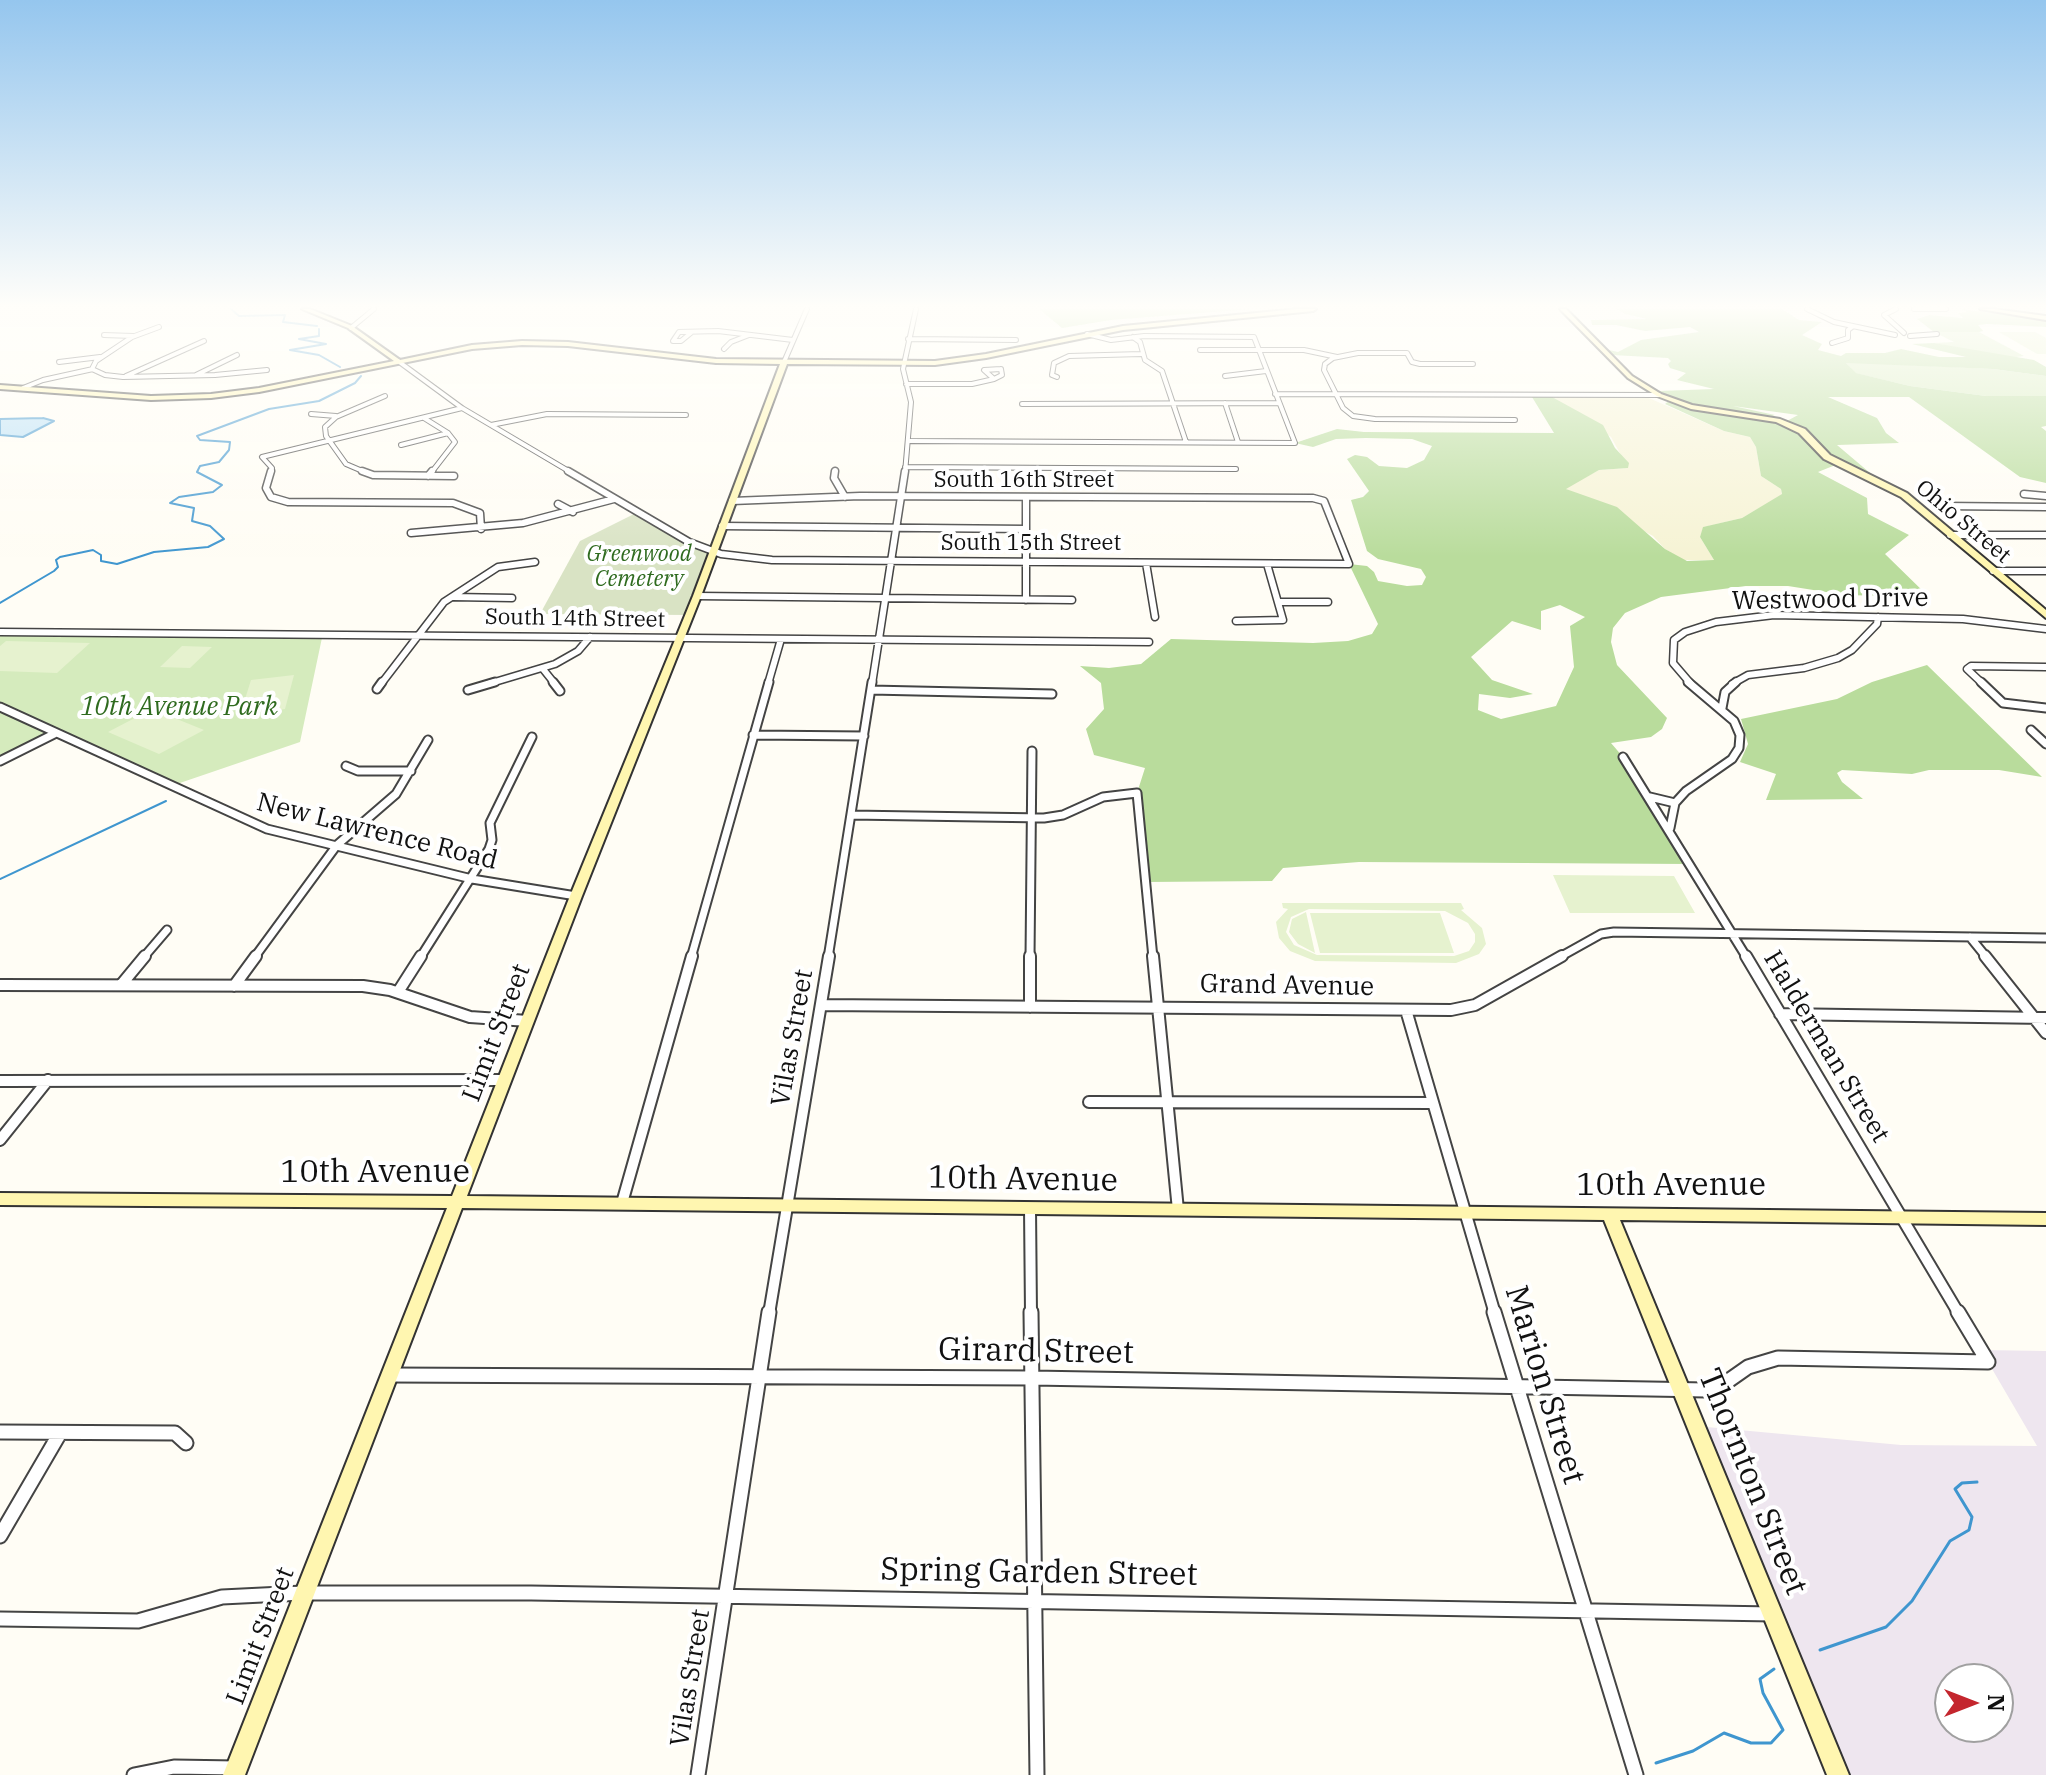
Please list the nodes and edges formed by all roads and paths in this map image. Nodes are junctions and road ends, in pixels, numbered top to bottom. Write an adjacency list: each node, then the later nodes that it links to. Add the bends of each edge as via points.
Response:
1 (74, 392): 2 (street, via 151,398)
2 (244, 392)
3 (440, 392): 16 (street, South 15th Street)
4 (773, 392): 40 (street, Limit Street)
5 (908, 392): 25 (street, Vilas Street)
6 (1171, 392): 12 (street)
7 (1654, 392): 10 (street, Ohio Street)
8 (1275, 394): 9 (street); 14 (street)
9 (1336, 394): 10 (street); 21 (street, via 1346,412 1363,418)
10 (1659, 395): 50 (street, Ohio Street, via 1691,407 1787,423 1809,436 1827,457 1893,488)
11 (385, 396): 19 (street)
12 (1175, 402): 13 (street); 15 (street); 26 (street)
13 (1225, 403): 14 (street); 27 (street)
14 (1279, 403): 27 (street, via 1295,443)
15 (1022, 404)
16 (462, 408): 20 (street); 22 (street, South 15th Street)
17 (311, 414): 19 (street)
18 (665, 415): 22 (street, via 547,414)
19 (336, 417): 24 (street, via 325,427)
20 (424, 418): 23 (street); 24 (street)
21 (1515, 420)
22 (491, 425): 39 (street, South 15th Street)
23 (448, 433): 28 (street); 32 (street, via 454,446)
24 (330, 441): 32 (street, via 346,464 361,472); 47 (street, via 262,457 272,468 268,494 278,500 453,503 480,513)
25 (910, 441): 26 (street); 29 (street, Vilas Street)
26 (1186, 442): 27 (street)
27 (1238, 442)
28 (401, 445)
29 (905, 467): 30 (street); 35 (street, Vilas Street)
30 (1236, 469)
31 (835, 471): 36 (street)
32 (428, 476): 33 (street)
33 (454, 476)
34 (2024, 494): 38 (street)
35 (901, 496): 36 (street, South 16th Street); 37 (street, South 16th Street); 46 (street, Vilas Street)
36 (845, 497): 40 (street, South 16th Street)
37 (1026, 497): 48 (street); 58 (street, South 16th Street, via 1318,498 1324,501)
38 (2045, 497)
39 (614, 499): 44 (street); 52 (street, South 15th Street)
40 (732, 501): 45 (street, Limit Street)
41 (558, 504): 44 (street)
42 (1942, 506): 43 (street)
43 (2046, 507)
44 (573, 512): 47 (street)
45 (722, 526): 46 (street); 52 (street, Limit Street)
46 (896, 527): 48 (street); 53 (street, Vilas Street)
47 (481, 529): 49 (street)
48 (1026, 529): 55 (street)
49 (411, 533)
50 (1950, 535): 51 (street); 59 (street, Ohio Street)
51 (2046, 535)
52 (713, 552): 53 (street, South 15th Street, via 749,559); 61 (street, Limit Street)
53 (891, 561): 55 (street, South 15th Street); 64 (street, Vilas Street)
54 (535, 562): 62 (street, via 502,565)
55 (1026, 562): 56 (street, South 15th Street); 65 (street)
56 (1146, 563): 57 (street, South 15th Street); 70 (street)
57 (1267, 564): 58 (street, South 15th Street); 67 (street)
58 (1349, 564)
59 (1993, 571): 60 (street); 69 (street, Ohio Street)
60 (2046, 571)
61 (697, 596): 64 (street); 77 (street, Limit Street)
62 (452, 597): 63 (street); 75 (street)
63 (512, 598)
64 (886, 598): 65 (street); 79 (street, Vilas Street)
65 (1026, 600): 66 (street)
66 (1072, 600)
67 (1279, 602): 68 (street); 72 (street, via 1283,620)
68 (1328, 602)
69 (2046, 615)
70 (1155, 617)
71 (1878, 617): 73 (street, Westwood Drive); 87 (street, Westwood Drive, via 1744,616 1685,632 1674,640 1673,663); 88 (street, via 1852,650 1838,658 1748,675)
72 (1236, 621)
73 (2046, 629)
74 (0, 632): 75 (street, South 14th Street)
75 (417, 635): 76 (street, South 14th Street); 83 (street)
76 (590, 637): 77 (street, South 14th Street); 82 (street, via 567,659)
77 (678, 638): 78 (street, South 14th Street); 112 (street, Limit Street)
78 (781, 639): 79 (street, South 14th Street); 95 (street)
79 (880, 640): 80 (street, South 14th Street); 85 (street, Vilas Street)
80 (1149, 642)
81 (2046, 667): 92 (street, via 1967,669 2003,703)
82 (543, 669): 84 (street); 86 (street)
83 (377, 689)
84 (468, 690)
85 (871, 690): 89 (street); 96 (street, Vilas Street)
86 (560, 691)
87 (1702, 692): 88 (street); 91 (street, Westwood Drive)
88 (1725, 692): 91 (street)
89 (1052, 694)
90 (0, 707): 94 (street, New Lawrence Road)
91 (1722, 708): 106 (street, Westwood Drive, via 1740,735 1739,748)
92 (2046, 708)
93 (2031, 730): 99 (street)
94 (56, 733): 102 (street); 110 (street, New Lawrence Road, via 245,821)
95 (753, 735): 96 (street); 139 (street)
96 (864, 736): 107 (street, Vilas Street)
97 (532, 737): 111 (street, via 494,813 492,840)
98 (428, 740): 104 (street)
99 (2046, 744)
100 (1032, 751): 108 (street)
101 (1623, 757): 105 (street, Halderman Street)
102 (0, 761)
103 (346, 766): 104 (street, via 358,771)
104 (411, 771): 110 (street, via 391,801)
105 (1649, 797): 106 (street); 109 (street, Halderman Street)
106 (1675, 803): 109 (street)
107 (851, 815): 108 (street); 121 (street, Vilas Street)
108 (1031, 817): 122 (street); 123 (street, via 1063,815 1103,797 1137,793)
109 (1670, 829): 114 (street, Halderman Street)
110 (337, 845): 111 (street, New Lawrence Road); 119 (street)
111 (472, 879): 112 (street, New Lawrence Road); 120 (street)
112 (576, 896): 128 (street, Limit Street)
113 (167, 930): 118 (street)
114 (1732, 932): 115 (street, Grand Avenue); 124 (street, Grand Avenue, via 1601,934 1475,1005); 125 (street, Halderman Street)
115 (1970, 937): 116 (street, Grand Avenue); 126 (street)
116 (2046, 938)
117 (0, 985): 118 (street)
118 (121, 985): 119 (street)
119 (234, 986): 120 (street, via 363,986)
120 (398, 992): 128 (street, via 470,1017)
121 (821, 1005): 122 (street, Grand Avenue); 140 (street, Vilas Street)
122 (1030, 1007): 123 (street, Grand Avenue)
123 (1158, 1007): 124 (street, Grand Avenue); 134 (street)
124 (1406, 1010): 135 (street, Marion Street)
125 (1780, 1014): 126 (street); 145 (street, Halderman Street)
126 (2034, 1018): 127 (street); 129 (street)
127 (2046, 1018)
128 (528, 1021): 131 (street, Limit Street)
129 (2046, 1033)
130 (48, 1080): 131 (street); 132 (street); 136 (street)
131 (505, 1080): 138 (street, Limit Street)
132 (0, 1081)
133 (1089, 1102): 134 (street)
134 (1169, 1103): 135 (street); 142 (street)
135 (1433, 1103): 144 (street, Marion Street)
136 (0, 1140)
137 (0, 1199): 138 (street, 10th Avenue)
138 (457, 1201): 139 (street, 10th Avenue); 148 (street, Limit Street)
139 (622, 1203): 140 (street, 10th Avenue)
140 (786, 1204): 141 (street, 10th Avenue); 149 (street, Vilas Street)
141 (1030, 1208): 142 (street, 10th Avenue); 150 (street)
142 (1178, 1210): 144 (street, 10th Avenue)
143 (1609, 1213): 144 (street, 10th Avenue); 145 (street, 10th Avenue); 152 (street, Thornton Street)
144 (1464, 1214): 151 (street, Marion Street)
145 (1901, 1215): 146 (street, 10th Avenue); 147 (street, Halderman Street)
146 (2046, 1219)
147 (1988, 1362): 152 (street, Girard Street, via 1778,1358 1706,1390)
148 (390, 1375): 149 (street, Girard Street); 157 (street, Limit Street)
149 (760, 1375): 150 (street, Girard Street); 158 (street, Vilas Street)
150 (1033, 1378): 151 (street, Girard Street); 159 (street)
151 (1517, 1386): 152 (street, Girard Street); 160 (street, Marion Street)
152 (1681, 1390): 161 (street, Thornton Street)
153 (0, 1432): 154 (street)
154 (60, 1433): 155 (street, via 175,1433); 156 (street)
155 (186, 1443)
156 (0, 1536)
157 (303, 1593): 158 (street, Spring Garden Street); 162 (street, Spring Garden Street, via 222,1597 138,1621); 163 (street, Limit Street)
158 (726, 1596): 159 (street, Spring Garden Street); 165 (street, Vilas Street)
159 (1036, 1600): 160 (street, Spring Garden Street); 166 (street)
160 (1585, 1611): 161 (street, Spring Garden Street); 167 (street, Marion Street)
161 (1774, 1614): 168 (street, Thornton Street)
162 (0, 1619)
163 (235, 1772): 164 (street, via 174,1767)
164 (134, 1775)
165 (698, 1775)
166 (1037, 1775)
167 (1636, 1775)
168 (1838, 1775)

